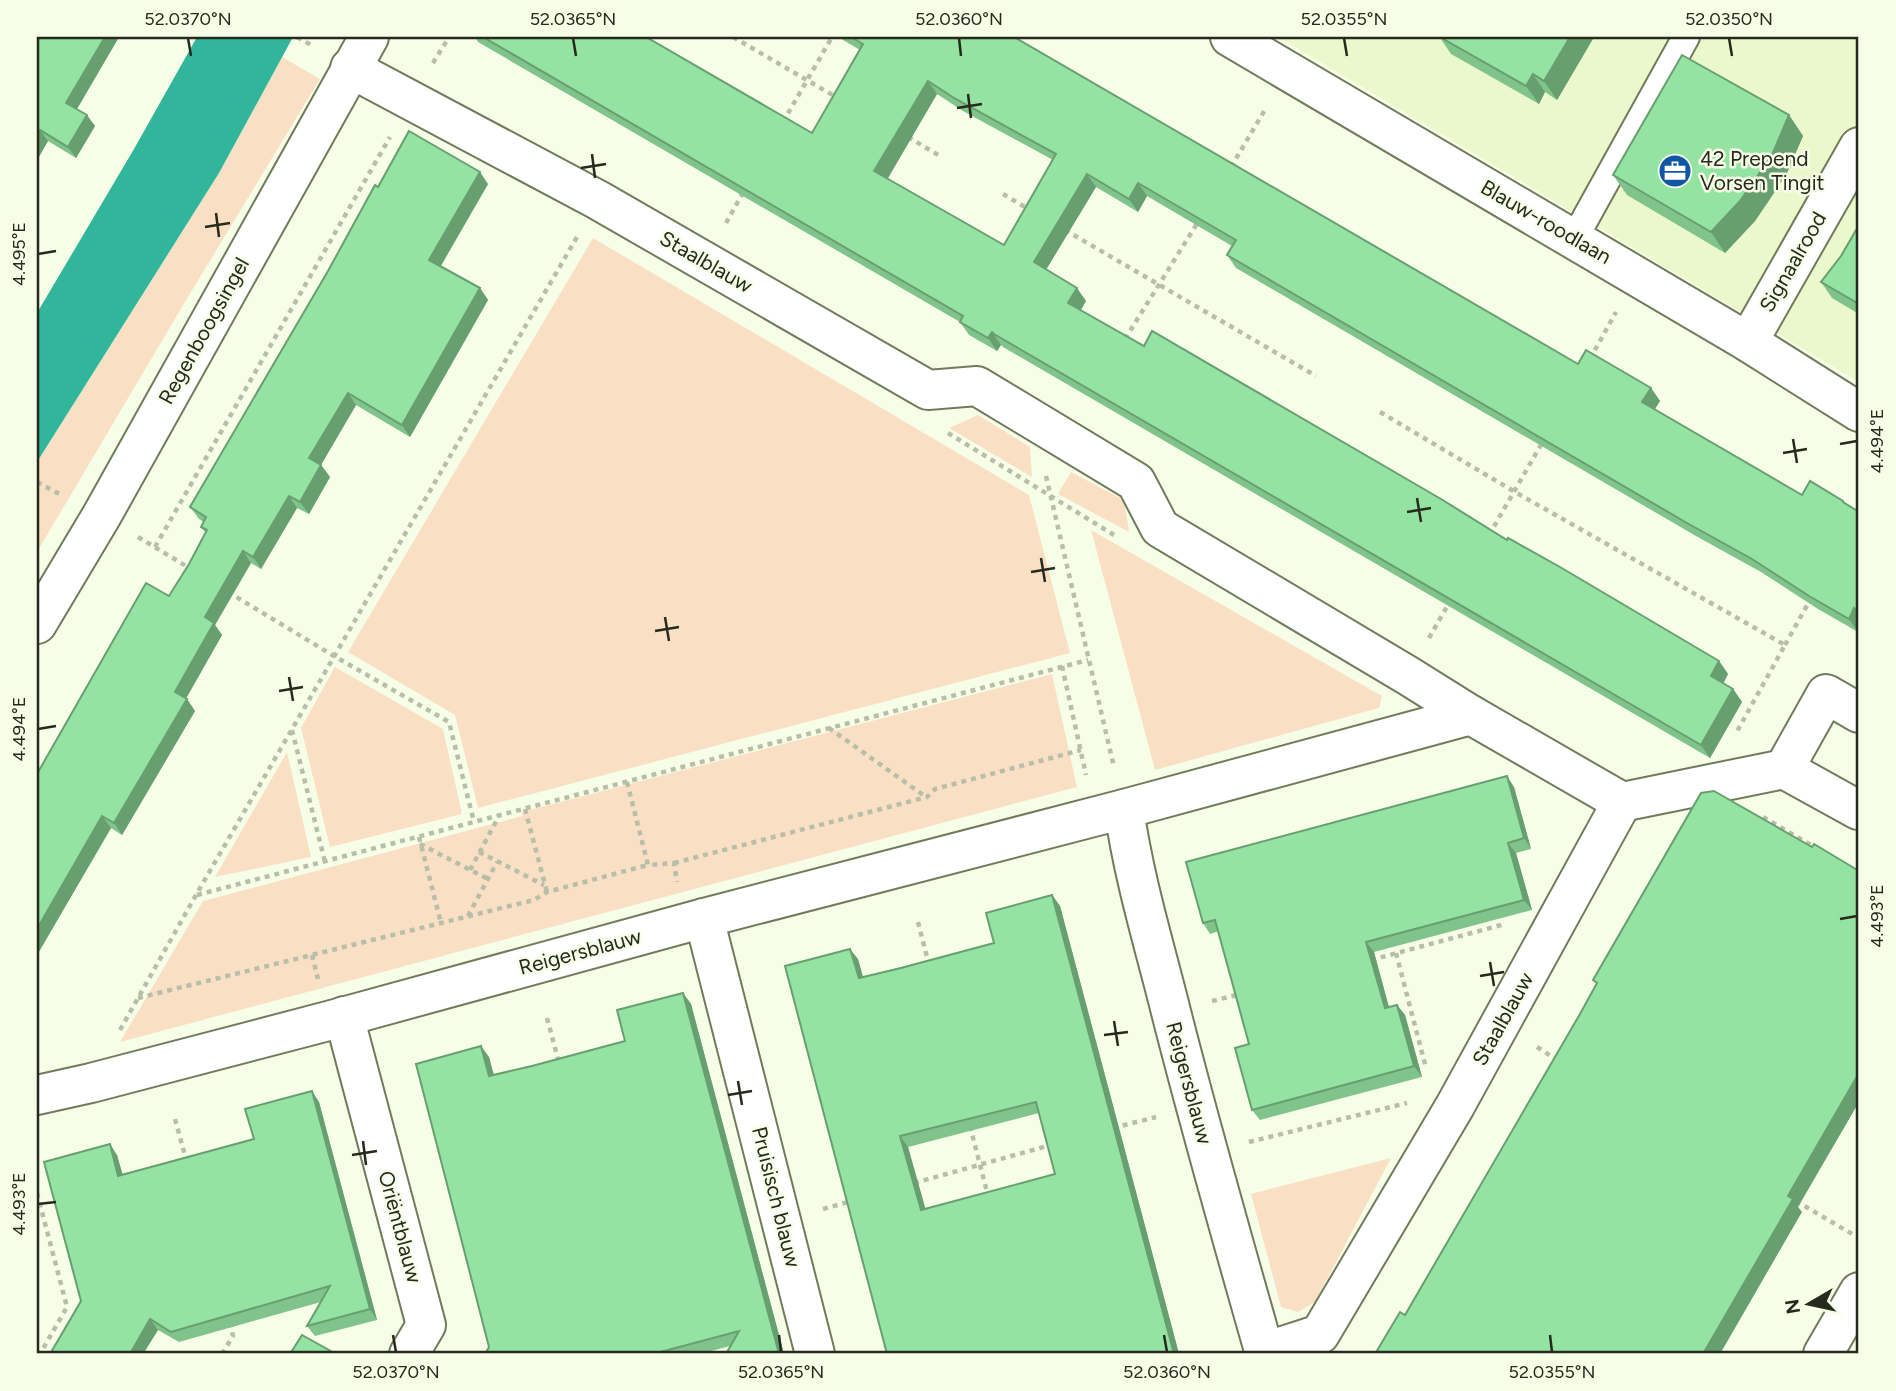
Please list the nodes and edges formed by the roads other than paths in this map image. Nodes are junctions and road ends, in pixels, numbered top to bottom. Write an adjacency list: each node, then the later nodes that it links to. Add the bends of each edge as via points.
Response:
1 (1230, 37): 5 (street, Blauw-roodlaan)
2 (1686, 37): 5 (lane)
3 (359, 52): 8 (street, Regenboogsingel); 10 (street, Staalblauw, via 411,100 705,260 928,390 977,386 1136,482 1160,528)
4 (1859, 147): 6 (street, Signaalrood)
5 (1574, 239): 6 (street, Blauw-roodlaan)
6 (1748, 342): 7 (street, Blauw-roodlaan)
7 (1859, 412)
8 (37, 624)
9 (1859, 713): 11 (street, via 1826,694)
10 (1471, 715): 12 (street); 14 (street)
11 (1784, 769): 12 (street); 13 (street)
12 (1622, 802): 19 (street, Staalblauw, via 1500,1026 1444,1101 1320,1334)
13 (1859, 807)
14 (1110, 813): 15 (street, Reigersblauw); 19 (street, Reigersblauw, via 1130,853)
15 (704, 918): 16 (street, Reigersblauw); 21 (street, Pruisisch blauw)
16 (344, 1016): 17 (street, Reigersblauw); 20 (street, Oriëntblauw, via 426,1325)
17 (37, 1095)
18 (1859, 1292): 22 (street)
19 (1265, 1353)
20 (409, 1354)
21 (816, 1354)
22 (1823, 1354)

